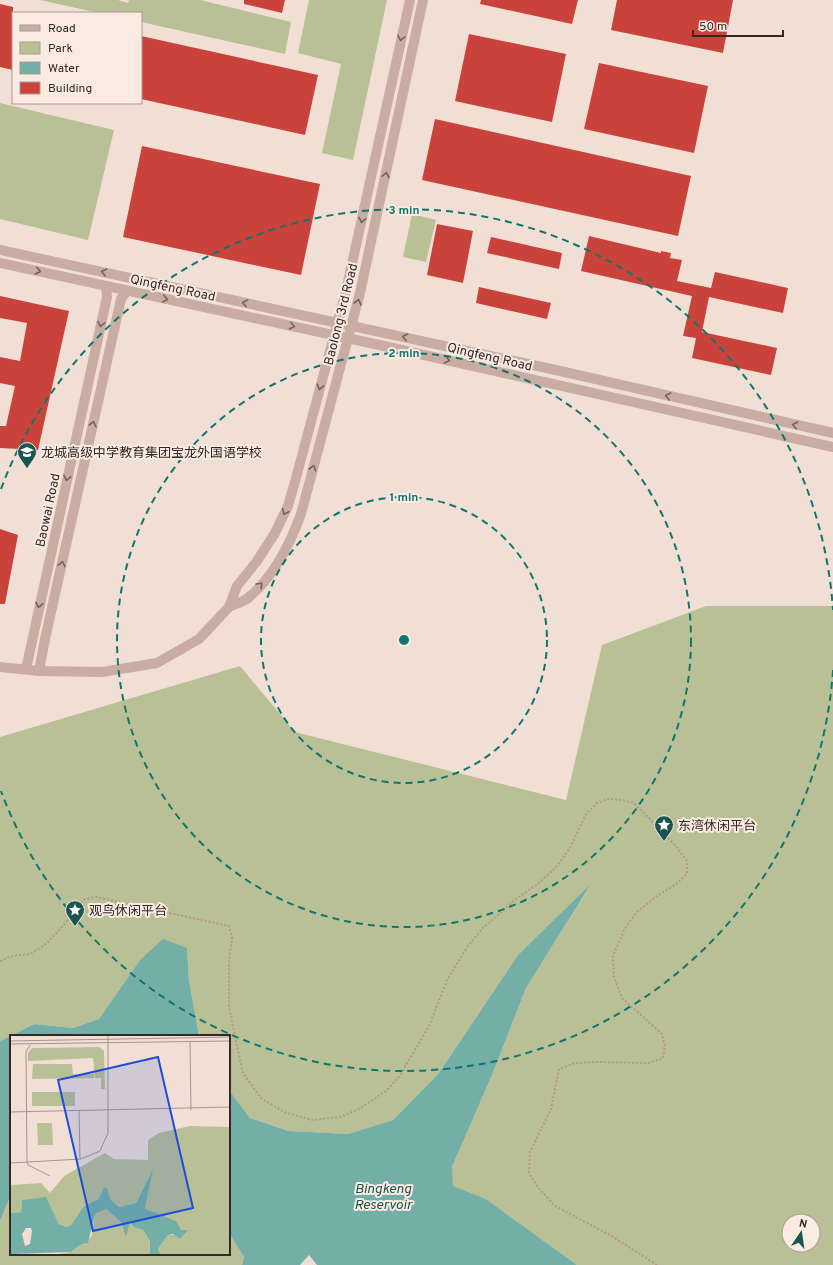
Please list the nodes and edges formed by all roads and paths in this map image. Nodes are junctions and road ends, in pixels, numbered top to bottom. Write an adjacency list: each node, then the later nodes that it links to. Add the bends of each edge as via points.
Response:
1 (410, 0): 7 (street, Baolong 3rd Road, one-way to 7)
2 (423, 0): 8 (street, Baolong 3rd Road, one-way to 2)
3 (0, 250): 7 (street, Qingfeng Road, one-way to 3)
4 (0, 263): 5 (street, Qingfeng Road, one-way to 5)
5 (106, 286): 6 (street, Qingfeng Road); 15 (street, Baowai Road, one-way to 15, via 107,297)
6 (127, 290): 9 (street, Qingfeng Road, one-way to 9); 16 (street, Baowai Road, one-way to 6, via 121,299)
7 (338, 323): 8 (street, Qingfeng Road); 9 (street, Baolong 3rd Road)
8 (352, 326): 10 (street, Baolong 3rd Road); 11 (street, Qingfeng Road, one-way to 8)
9 (334, 335): 10 (street, Qingfeng Road); 13 (street, Baolong 3rd Road, one-way to 13, via 288,506 275,533 237,586)
10 (348, 338): 12 (street, Qingfeng Road, one-way to 12); 13 (street, Baolong 3rd Road, one-way to 10, via 248,598 266,579 292,538 301,514)
11 (833, 433)
12 (833, 447)
13 (228, 607): 16 (street, Baolong 3rd Road, via 199,639 157,663 102,672)
14 (0, 667): 15 (street, Baolong 3rd Road)
15 (26, 669): 16 (street, Baolong 3rd Road)
16 (39, 671)
17 (0, 961): 18 (path, via 36,951 47,943 85,899 96,897 228,926 232,938 229,1006 243,1073 261,1098 284,1112 312,1120 340,1117 359,1109 386,1091 399,1077 429,1026 446,980 468,946 483,928 557,866 570,848 586,814 597,803 608,799 634,803 688,862 687,874 638,912 625,928 613,956 614,978 622,998 662,1034 665,1046 663,1058 649,1064 576,1063 559,1069 551,1109 530,1152 529,1173 555,1206 610,1235)
18 (657, 1265)

